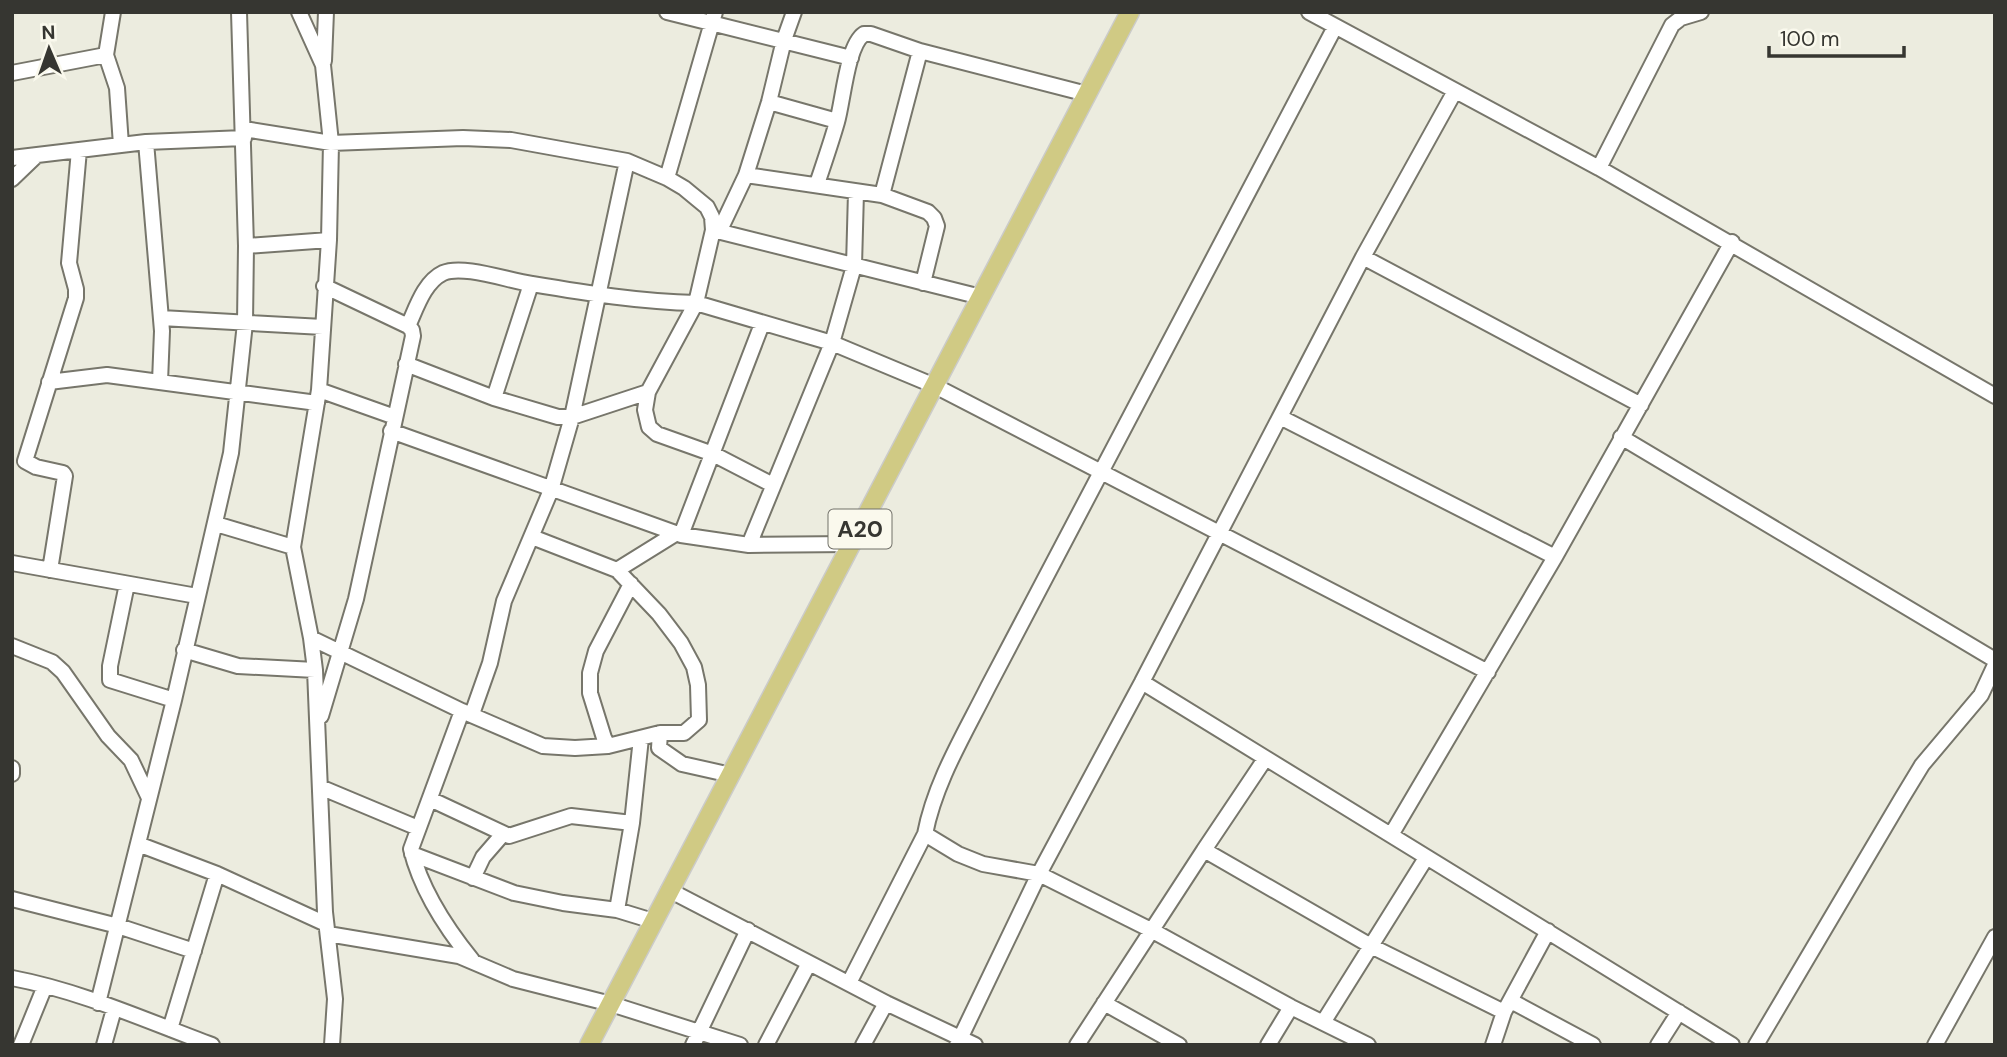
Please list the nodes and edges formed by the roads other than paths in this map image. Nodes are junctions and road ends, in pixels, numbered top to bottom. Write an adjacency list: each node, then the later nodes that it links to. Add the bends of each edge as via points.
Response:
1 (113, 12): 14 (street)
2 (239, 12): 22 (street)
3 (299, 12): 16 (street)
4 (326, 12): 16 (street)
5 (667, 12): 10 (street)
6 (794, 12): 12 (street)
7 (1130, 12): 19 (main road, A20)
8 (1309, 12): 11 (street)
9 (1701, 12): 30 (street, via 1672,25)
10 (713, 18): 12 (street); 32 (street)
11 (1335, 27): 18 (street); 70 (street)
12 (784, 40): 15 (street); 20 (street)
13 (920, 51): 15 (street, via 867,34 857,40); 19 (street); 36 (street)
14 (106, 55): 17 (street); 25 (street, via 117,88)
15 (851, 58): 21 (street)
16 (323, 65): 24 (street)
17 (12, 73)
18 (1455, 91): 30 (street); 41 (street)
19 (1087, 94): 47 (main road, A20)
20 (769, 102): 21 (street); 31 (street)
21 (837, 121): 34 (street)
22 (244, 134): 23 (street); 24 (street); 40 (street)
23 (146, 142): 25 (street); 49 (street)
24 (331, 144): 29 (street, via 511,140); 38 (street)
25 (121, 145): 26 (street)
26 (79, 150): 27 (street); 57 (street, via 69,263 76,298)
27 (37, 155): 28 (street); 33 (street)
28 (12, 158)
29 (627, 161): 32 (street); 46 (street)
30 (1599, 168): 39 (street)
31 (746, 175): 34 (street); 37 (street)
32 (667, 178): 37 (street, via 707,207)
33 (12, 179)
34 (817, 184): 35 (street)
35 (856, 192): 36 (street); 42 (street)
36 (882, 195): 43 (street, via 934,218 937,226)
37 (716, 231): 42 (street); 48 (street)
38 (329, 240): 40 (street); 45 (street)
39 (1732, 242): 61 (street); 64 (street)
40 (246, 246): 50 (street)
41 (1363, 257): 64 (street); 66 (street)
42 (855, 266): 43 (street); 54 (street)
43 (923, 283): 47 (street)
44 (530, 284): 46 (street); 52 (street, via 457,270 442,274 425,290); 63 (street)
45 (324, 286): 52 (street); 53 (street)
46 (599, 294): 48 (street); 65 (street)
47 (981, 297): 58 (main road, A20)
48 (696, 303): 51 (street); 60 (street)
49 (161, 318): 50 (street); 56 (street)
50 (245, 323): 53 (street); 59 (street)
51 (762, 324): 54 (street); 69 (street)
52 (408, 326): 55 (street, via 413,336)
53 (323, 327): 62 (street)
54 (832, 343): 58 (street); 71 (street)
55 (406, 365): 63 (street); 67 (street)
56 (160, 382): 57 (street, via 107,376); 59 (street)
57 (49, 383): 82 (street, via 25,461 65,476)
58 (935, 386): 70 (street); 77 (main road, A20)
59 (238, 392): 62 (street); 73 (street)
60 (648, 392): 65 (street); 69 (street, via 645,410 649,427)
61 (1995, 396)
62 (318, 397): 67 (street); 79 (street)
63 (494, 398): 65 (street)
64 (1641, 405): 68 (street)
65 (572, 417): 72 (street)
66 (1280, 417): 74 (street); 80 (street)
67 (393, 424): 72 (street); 90 (street, via 356,599)
68 (1621, 437): 80 (street); 91 (street)
69 (713, 454): 71 (street); 75 (street)
70 (1101, 473): 74 (street); 111 (street, via 940,783)
71 (773, 485): 78 (street)
72 (551, 490): 75 (street); 76 (street)
73 (216, 524): 79 (street); 86 (street)
74 (1221, 533): 93 (street); 94 (street)
75 (678, 535): 78 (street); 83 (street)
76 (532, 537): 83 (street); 96 (street, via 504,601 490,663)
77 (852, 544): 78 (street); 104 (main road, A20)
78 (749, 545)
79 (293, 547): 87 (street)
80 (1555, 556): 93 (street)
81 (12, 563): 82 (street)
82 (50, 570): 84 (street)
83 (617, 570): 85 (street)
84 (127, 584): 86 (street); 95 (street, via 110,680)
85 (631, 584): 98 (street, via 681,643 698,685 697,724 684,733); 100 (street, via 596,651 590,673 590,693)
86 (197, 596): 89 (street)
87 (311, 638): 90 (street); 92 (street)
88 (12, 646): 106 (street, via 52,662 63,672 108,736 131,760)
89 (184, 650): 92 (street, via 238,666); 95 (street)
90 (339, 652): 96 (street); 97 (street)
91 (1995, 662): 166 (street, via 1981,695 1922,765)
92 (315, 670): 97 (street)
93 (1488, 672): 112 (street)
94 (1142, 682): 101 (street); 118 (street)
95 (174, 700): 106 (street)
96 (467, 712): 100 (street, via 550,747); 107 (street)
97 (318, 727): 105 (street)
98 (660, 733): 99 (street); 104 (street, via 659,748 674,760)
99 (641, 738): 100 (street); 108 (street)
100 (608, 746)
101 (1265, 759): 112 (street); 114 (street)
102 (12, 768): 103 (street)
103 (12, 774)
104 (731, 775): 120 (main road, A20)
105 (320, 787): 109 (street); 125 (street)
106 (149, 799): 113 (street)
107 (430, 799): 109 (street); 110 (street)
108 (632, 823): 110 (street, via 571,816 517,834); 122 (street)
109 (418, 828): 115 (street)
110 (503, 834): 119 (street, via 483,857)
111 (925, 834): 118 (street, via 983,864); 135 (street)
112 (1391, 835): 116 (street)
113 (138, 844): 117 (street); 124 (street)
114 (1204, 850): 127 (street); 130 (street)
115 (412, 854): 119 (street); 132 (street, via 441,919)
116 (1426, 858): 128 (street); 130 (street)
117 (217, 874): 125 (street); 131 (street)
118 (1039, 874): 127 (street); 148 (street)
119 (473, 878): 122 (street, via 526,896)
120 (669, 890): 123 (main road, A20); 126 (street)
121 (12, 899): 124 (street)
122 (617, 910): 123 (street)
123 (653, 921): 140 (main road, A20)
124 (118, 926): 131 (street); 137 (street)
125 (327, 930): 132 (street); 152 (street, via 335,999)
126 (748, 930): 133 (street); 147 (street)
127 (1153, 931): 139 (street); 141 (street)
128 (1548, 931): 142 (street); 144 (street)
129 (1995, 937): 167 (street)
130 (1371, 946): 142 (street); 145 (street)
131 (194, 951): 146 (street)
132 (474, 961): 140 (street, via 513,979)
133 (809, 963): 135 (street); 155 (street)
134 (12, 978): 136 (street)
135 (849, 983): 138 (street)
136 (45, 986): 137 (street); 149 (street)
137 (98, 1003): 143 (street)
138 (886, 1003): 148 (street); 156 (street)
139 (1104, 1003): 158 (street); 159 (street)
140 (611, 1004): 147 (street); 153 (main road, A20)
141 (1291, 1007): 145 (street); 160 (street)
142 (1508, 1007): 162 (street); 163 (street)
143 (114, 1009): 146 (street); 150 (street)
144 (1679, 1012): 164 (street); 165 (street)
145 (1324, 1021): 161 (street)
146 (170, 1029): 151 (street)
147 (696, 1039): 154 (street)
148 (958, 1041): 157 (street)
149 (21, 1045)
150 (104, 1045)
151 (212, 1045)
152 (332, 1045)
153 (589, 1045)
154 (740, 1045)
155 (766, 1045)
156 (863, 1045)
157 (975, 1045)
158 (1077, 1045)
159 (1179, 1045)
160 (1268, 1045)
161 (1368, 1045)
162 (1493, 1045)
163 (1593, 1045)
164 (1658, 1045)
165 (1732, 1045)
166 (1756, 1045)
167 (1935, 1045)

